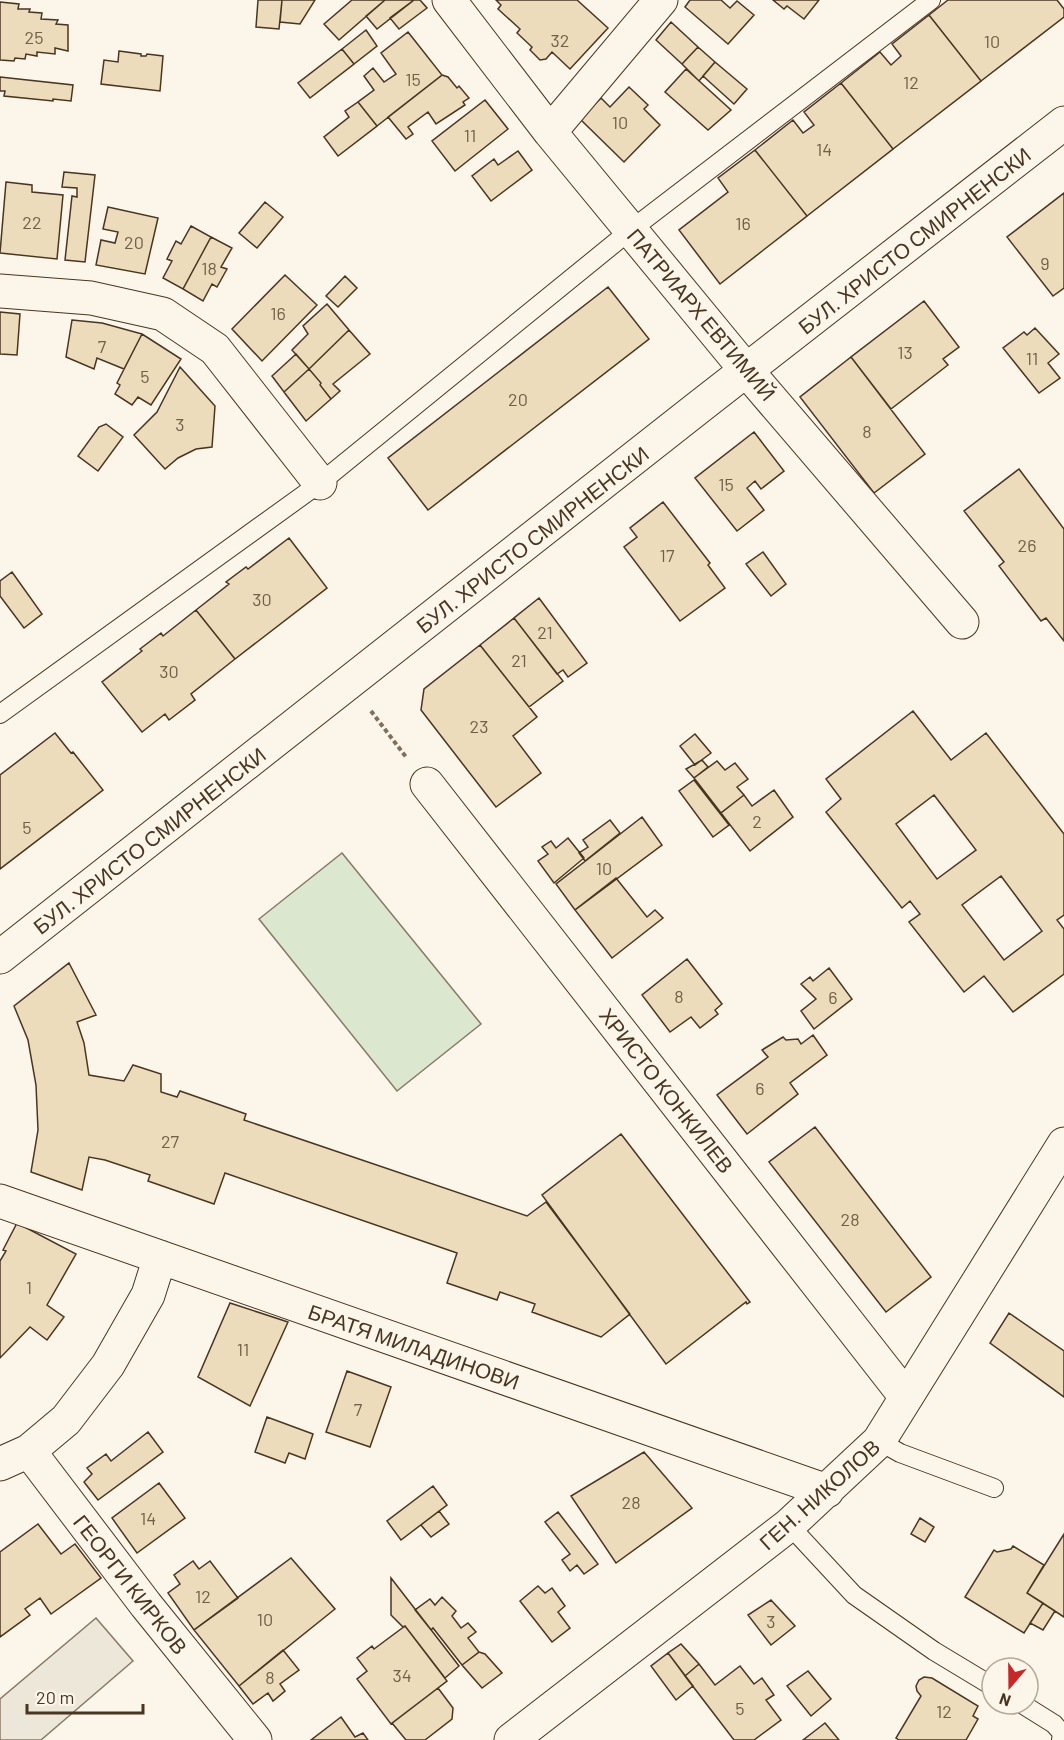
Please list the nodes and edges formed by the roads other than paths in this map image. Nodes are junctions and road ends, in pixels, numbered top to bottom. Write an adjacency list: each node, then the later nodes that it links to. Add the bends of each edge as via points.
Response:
1 (449, 0): 5 (street, ПАТРИАРХ ЕВТИМИЙ)
2 (661, 0): 5 (street)
3 (931, 0): 6 (lane)
4 (1064, 123): 8 (street, БУЛ. ХРИСТО СМИРНЕНСКИ)
5 (550, 132): 6 (street, ПАТРИАРХ ЕВТИМИЙ)
6 (632, 229): 8 (street, ПАТРИАРХ ЕВТИМИЙ); 9 (lane)
7 (0, 291): 9 (street, via 91,298 163,314 215,350)
8 (746, 370): 10 (street, ПАТРИАРХ ЕВТИМИЙ); 13 (street, БУЛ. ХРИСТО СМИРНЕНСКИ)
9 (320, 483): 11 (lane)
10 (962, 621)
11 (0, 714)
12 (427, 784): 17 (street, ХРИСТО КОНКИЛЕВ)
13 (0, 957)
14 (1064, 1144): 17 (street, ГЕН. НИКОЛОВ)
15 (0, 1201): 16 (street, БРАТЯ МИЛАДИНОВИ)
16 (160, 1257): 19 (street, via 148,1295 108,1365 66,1420); 21 (street, БРАТЯ МИЛАДИНОВИ)
17 (906, 1397): 18 (street, ГЕН. НИКОЛОВ)
18 (879, 1442): 20 (lane); 21 (street, ГЕН. НИКОЛОВ)
19 (14, 1457): 25 (street, ГЕОРГИ КИРКОВ, via 146,1605)
20 (994, 1488)
21 (827, 1491): 22 (street, ГЕН. НИКОЛОВ)
22 (789, 1525): 23 (lane, via 854,1595); 26 (street, ГЕН. НИКОЛОВ)
23 (980, 1679)
24 (1040, 1715): 27 (lane, via 1062,1733)
25 (255, 1740)
26 (511, 1740)
27 (1061, 1740)

